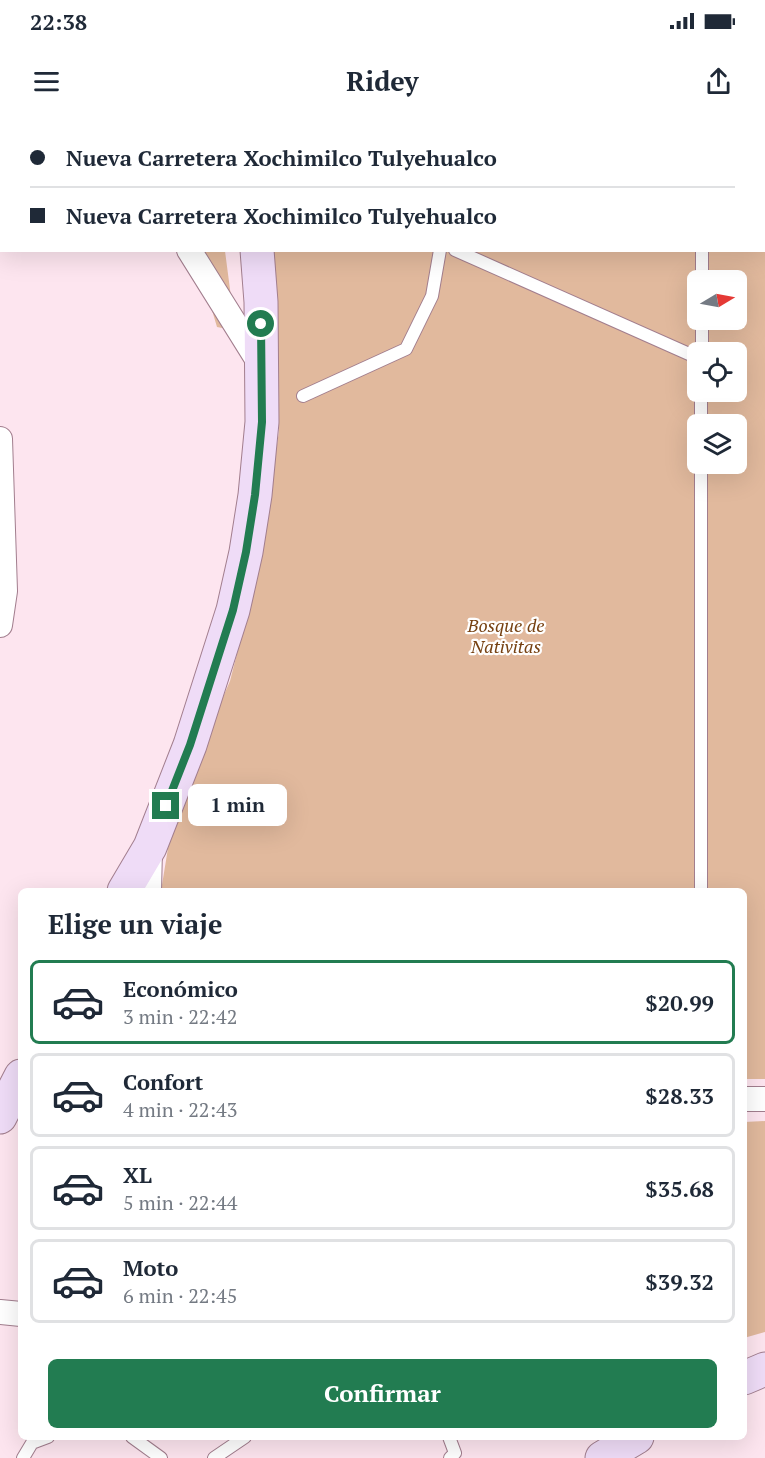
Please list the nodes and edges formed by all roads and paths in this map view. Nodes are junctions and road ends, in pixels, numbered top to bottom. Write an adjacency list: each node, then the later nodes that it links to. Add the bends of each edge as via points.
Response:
1 (190, 252): 8 (street)
2 (257, 252): 8 (main road)
3 (440, 252): 9 (lane, via 432,296 406,349)
4 (460, 252): 7 (lane)
5 (702, 252): 6 (lane)
6 (702, 270)
7 (687, 353)
8 (262, 367): 13 (main road, via 262,422 255,495 233,610 190,745)
9 (303, 396)
10 (0, 439): 12 (street, via 5,591)
11 (701, 474): 16 (lane)
12 (0, 625)
13 (150, 847): 14 (main road); 15 (street)
14 (126, 888)
15 (149, 888)
16 (700, 888)
17 (18, 1082): 20 (main road)
18 (747, 1099): 19 (street)
19 (765, 1099)
20 (0, 1118)
21 (0, 1312): 22 (street)
22 (18, 1314)
23 (765, 1369): 24 (main road)
24 (747, 1377)
25 (40, 1440): 30 (lane, via 32,1443)
26 (136, 1440): 31 (lane)
27 (241, 1440): 32 (lane)
28 (450, 1440): 33 (lane, via 455,1453)
29 (632, 1440): 34 (main road)
30 (23, 1458)
31 (161, 1458)
32 (214, 1458)
33 (450, 1458)
34 (602, 1458)

